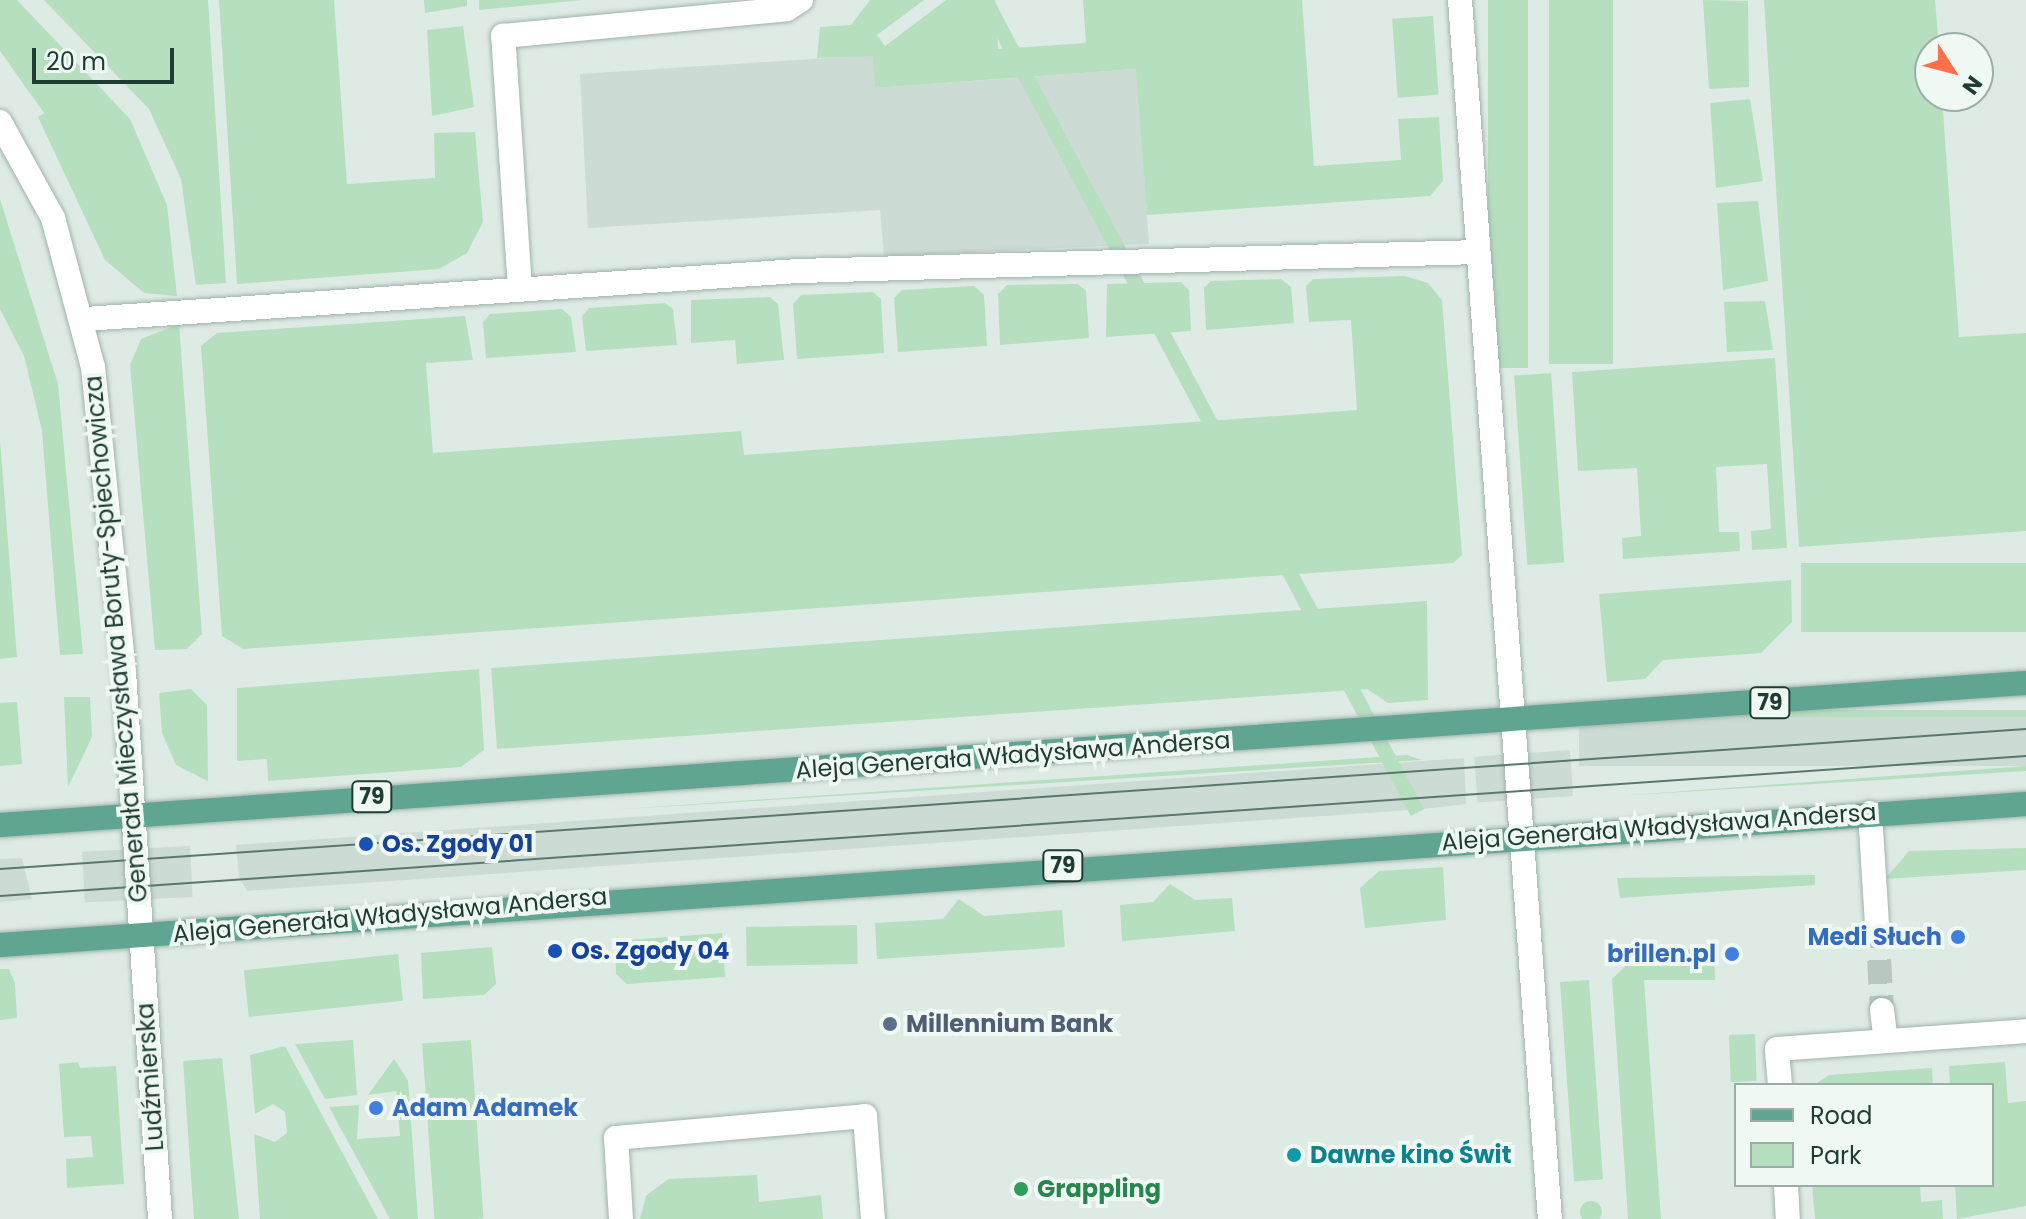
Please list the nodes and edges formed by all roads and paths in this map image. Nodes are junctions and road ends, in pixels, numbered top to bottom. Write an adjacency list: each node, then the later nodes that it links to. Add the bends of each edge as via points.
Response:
1 (801, 0): 5 (street, via 787,9 503,36)
2 (1460, 0): 4 (street)
3 (0, 122): 6 (street, Generała Mieczysława Boruty-Spiechowicza, via 53,218)
4 (1478, 252): 5 (street, via 799,271); 8 (street)
5 (520, 289): 6 (street)
6 (85, 319): 11 (street, Generała Mieczysława Boruty-Spiechowicza)
7 (2026, 683): 8 (main road, Aleja Generała Władysława Andersa / 79)
8 (1514, 719): 11 (main road, Aleja Generała Władysława Andersa / 79); 13 (street)
9 (2026, 804): 10 (main road, Aleja Generała Władysława Andersa / 79)
10 (1870, 813): 13 (main road, Aleja Generała Władysława Andersa / 79); 14 (street)
11 (133, 814): 12 (main road, Aleja Generała Władysława Andersa / 79); 15 (street, Generała Mieczysława Boruty-Spiechowicza)
12 (0, 825)
13 (1523, 835): 15 (main road, Aleja Generała Władysława Andersa / 79); 25 (street)
14 (1877, 924)
15 (141, 935): 16 (main road, Aleja Generała Władysława Andersa / 79); 22 (street, Ludźmierska)
16 (0, 945)
17 (1882, 1010): 19 (street)
18 (2026, 1031): 19 (street)
19 (1886, 1041): 20 (street, via 1777,1049)
20 (1780, 1083)
21 (1786, 1187): 26 (street)
22 (160, 1219)
23 (621, 1219): 24 (street, via 616,1138 865,1116)
24 (873, 1219)
25 (1550, 1219)
26 (1788, 1219)

